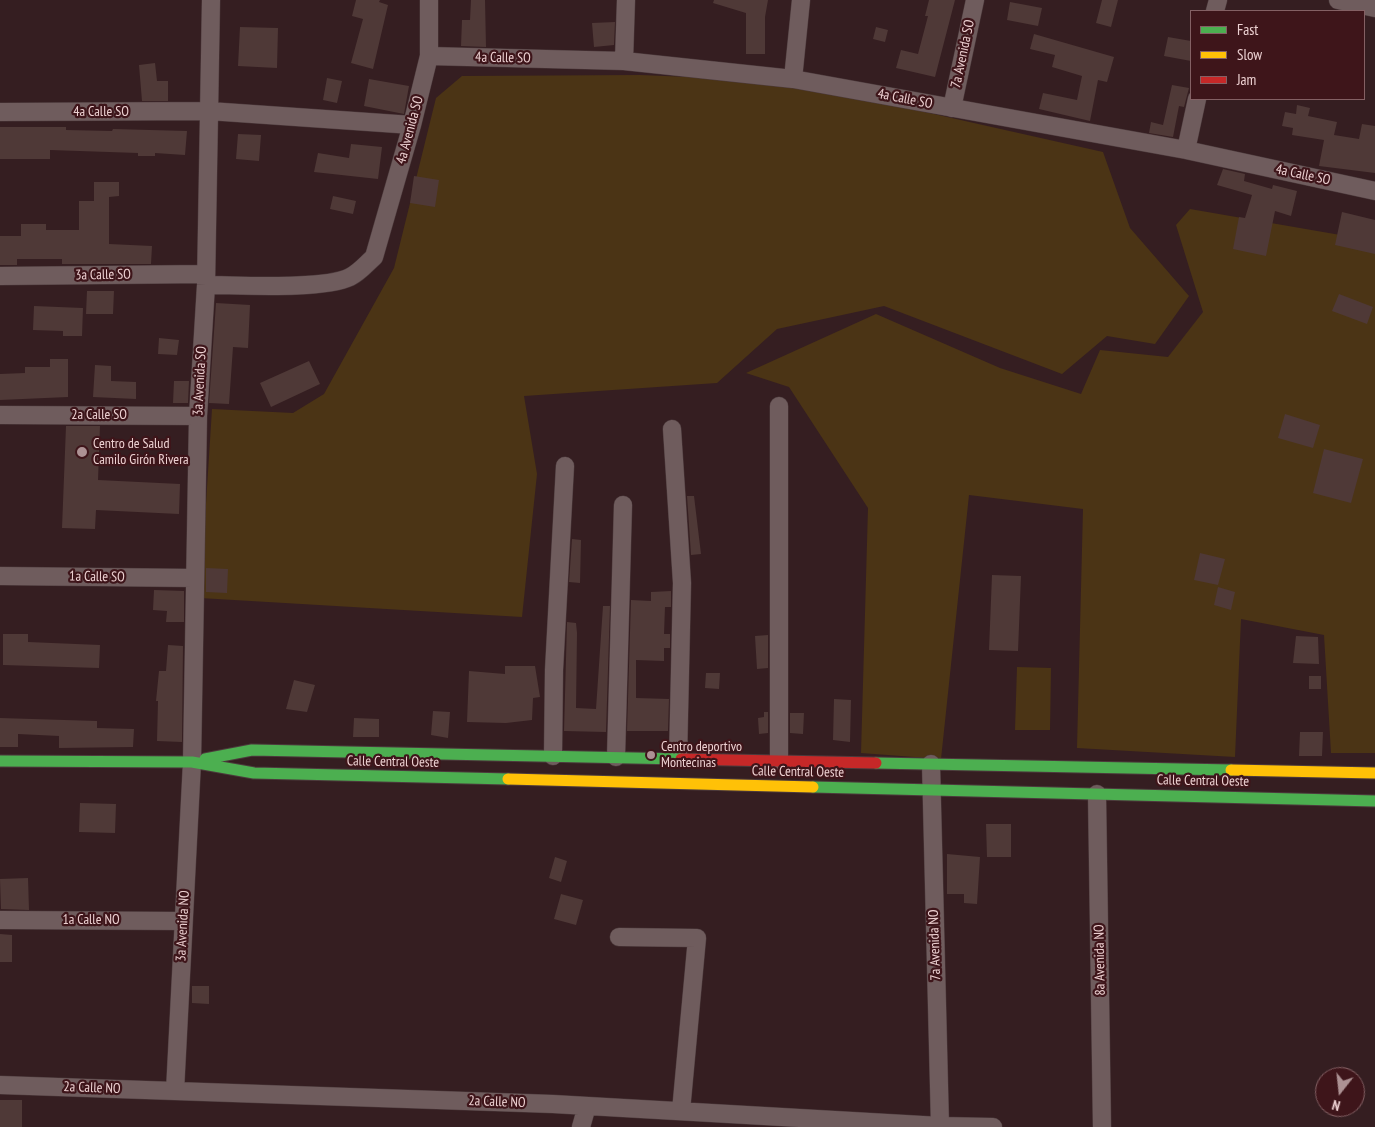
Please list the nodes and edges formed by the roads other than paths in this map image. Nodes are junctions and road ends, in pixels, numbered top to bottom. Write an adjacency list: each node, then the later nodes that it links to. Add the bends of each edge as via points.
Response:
1 (212, 0): 13 (street, 3a Avenida SO)
2 (429, 0): 8 (street, 4a Avenida SO)
3 (626, 0): 9 (street)
4 (801, 0): 10 (street)
5 (975, 0): 12 (street, 7a Avenida SO)
6 (1338, 0): 7 (street)
7 (1375, 8)
8 (429, 56): 9 (street, 4a Calle SO); 15 (street, 4a Avenida SO)
9 (624, 61): 10 (street, 4a Calle SO)
10 (793, 79): 12 (street, 4a Calle SO)
11 (1197, 100): 16 (street)
12 (952, 108): 16 (street, 4a Calle SO)
13 (209, 111): 14 (street, 4a Calle SO); 15 (street, 4a Calle SO); 20 (street, 3a Avenida SO)
14 (0, 112)
15 (412, 125): 18 (street, 4a Avenida SO)
16 (1186, 150): 17 (street, 4a Calle SO)
17 (1375, 191)
18 (374, 257): 20 (street, 3a Calle SO, via 349,277 330,283)
19 (0, 276): 20 (street, 3a Calle SO)
20 (206, 280): 23 (street, 3a Avenida SO)
21 (779, 406): 33 (street)
22 (0, 414): 23 (street, 2a Calle SO)
23 (198, 416): 28 (street, 3a Avenida SO)
24 (672, 429): 31 (street, via 682,583)
25 (565, 466): 29 (street, via 554,670)
26 (624, 505): 30 (street)
27 (0, 576): 28 (street, 1a Calle SO)
28 (194, 578): 34 (street, 3a Avenida SO)
29 (553, 756): 30 (street, Calle Central Oeste); 34 (street, Calle Central Oeste, via 252,750)
30 (616, 758): 31 (street, Calle Central Oeste)
31 (678, 759): 33 (street, Calle Central Oeste)
32 (0, 761): 34 (street, Calle Central Oeste)
33 (779, 761): 35 (street, Calle Central Oeste)
34 (192, 762): 37 (street, Calle Central Oeste, via 254,773); 41 (street, 3a Avenida NO)
35 (931, 764): 36 (street, Calle Central Oeste); 37 (street, 7a Avenida NO)
36 (1375, 773)
37 (930, 790): 38 (street, Calle Central Oeste); 48 (street, 7a Avenida NO)
38 (1098, 794): 39 (street, Calle Central Oeste); 51 (street, 8a Avenida NO)
39 (1375, 801)
40 (0, 920): 41 (street, 1a Calle NO)
41 (183, 921): 44 (street, 3a Avenida NO)
42 (619, 937): 46 (street, via 697,938)
43 (0, 1085): 44 (street, 2a Calle NO)
44 (175, 1091): 45 (street, 2a Calle NO)
45 (587, 1106): 46 (street, 2a Calle NO); 49 (street)
46 (681, 1111): 47 (street, 2a Calle NO)
47 (806, 1123): 48 (street, 2a Calle NO)
48 (940, 1126): 50 (street, 2a Calle NO)
49 (581, 1127)
50 (993, 1127)
51 (1102, 1127)

